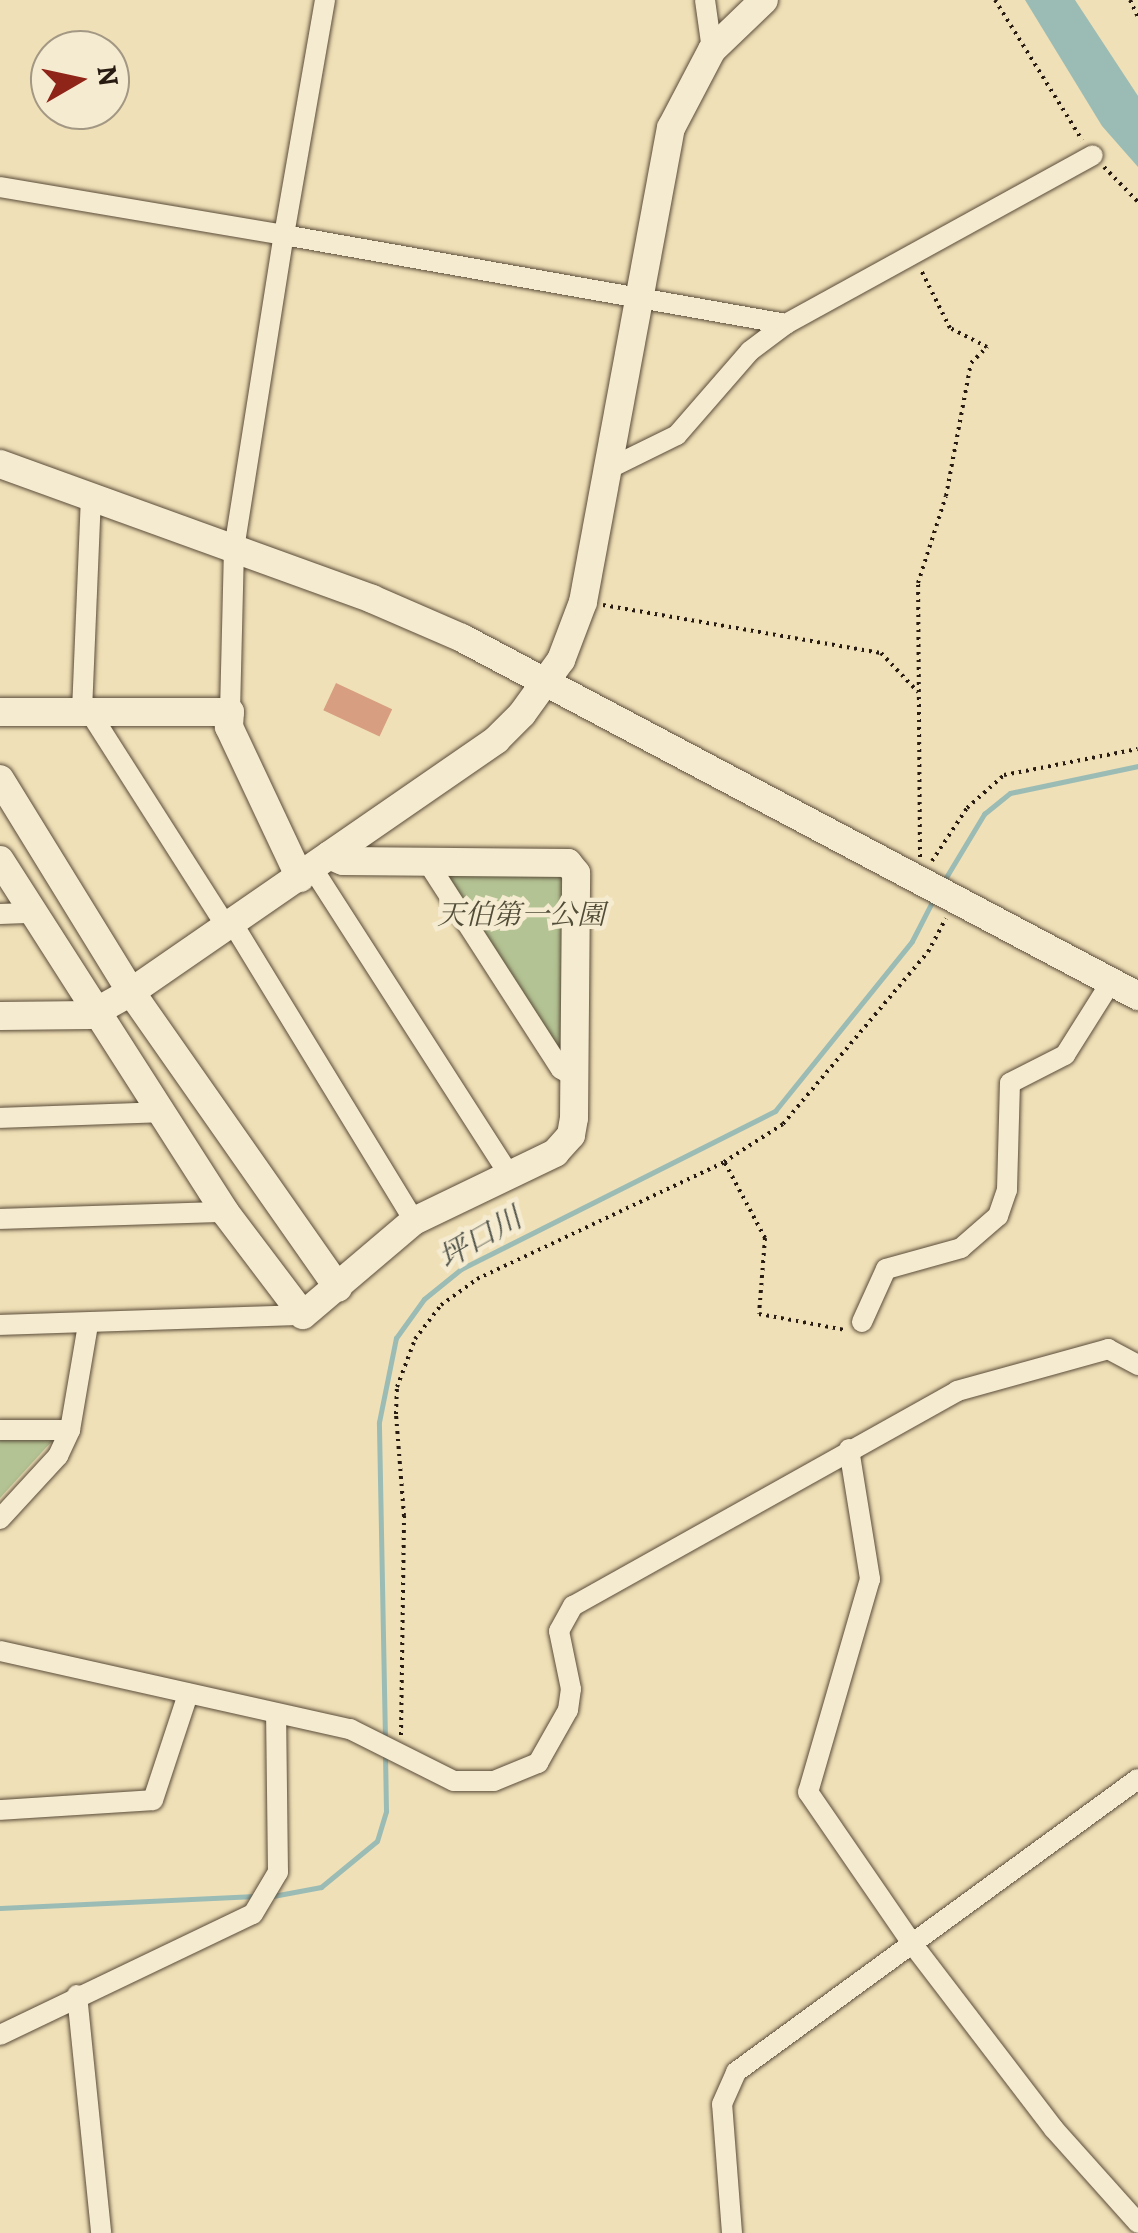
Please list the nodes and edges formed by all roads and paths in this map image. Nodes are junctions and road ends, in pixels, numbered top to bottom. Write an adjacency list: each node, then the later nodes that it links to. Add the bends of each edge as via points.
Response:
1 (325, 0): 11 (street)
2 (705, 0): 7 (street)
3 (764, 0): 7 (street)
4 (995, 0): 8 (path)
5 (1130, 0): 6 (path)
6 (1138, 17)
7 (712, 50): 13 (street, via 671,128)
8 (1093, 155): 10 (path); 12 (street)
9 (0, 187): 11 (street)
10 (1138, 202)
11 (284, 235): 13 (street); 18 (street)
12 (914, 254): 14 (street); 21 (path, via 950,328 987,347 971,362 946,496 918,583)
13 (638, 294): 14 (street); 16 (street)
14 (786, 324): 16 (street, via 750,352 677,435)
15 (0, 464): 17 (street)
16 (606, 470): 19 (street)
17 (90, 496): 18 (street); 23 (street)
18 (234, 549): 20 (street, via 390,606); 24 (street)
19 (583, 602): 20 (street); 21 (path, via 881,653)
20 (546, 682): 29 (street, via 496,740); 30 (street)
21 (918, 692): 30 (path)
22 (0, 712): 23 (street)
23 (85, 712): 24 (street); 34 (street)
24 (230, 712): 29 (street, via 229,728)
25 (1138, 749): 30 (path, via 1004,775 948,832)
26 (0, 779): 36 (street)
27 (0, 860): 33 (street)
28 (428, 863): 29 (street); 40 (street, via 562,1069); 40 (street, via 568,863 576,873)
29 (314, 868): 34 (street); 44 (street)
30 (920, 881): 31 (street)
31 (953, 899): 35 (street); 43 (path, via 928,952 825,1080 783,1124)
32 (0, 914): 33 (street)
33 (34, 914): 38 (street)
34 (230, 926): 36 (street); 47 (street)
35 (1111, 982): 37 (street); 50 (street, via 1065,1054 1010,1083 1006,1190 998,1216 961,1248 886,1269)
36 (131, 992): 38 (street); 48 (street)
37 (1138, 996)
38 (99, 1010): 39 (street); 41 (street)
39 (0, 1016)
40 (576, 1078): 44 (street, via 571,1135)
41 (162, 1112): 42 (street); 45 (street)
42 (0, 1118)
43 (724, 1162): 50 (path, via 765,1238 759,1314 844,1330); 61 (path, via 476,1279 441,1305 415,1339 397,1388 404,1516)
44 (511, 1177): 47 (street)
45 (225, 1212): 46 (street); 49 (street)
46 (0, 1219)
47 (414, 1221): 48 (street)
48 (338, 1288): 49 (street)
49 (303, 1316): 51 (street)
50 (862, 1322)
51 (88, 1324): 52 (street); 55 (street)
52 (0, 1326)
53 (1138, 1365): 56 (street, via 1108,1349 1077,1355 957,1392)
54 (0, 1430): 55 (street)
55 (70, 1430): 57 (street, via 58,1456)
56 (849, 1449): 61 (street, via 573,1606 559,1631 571,1689 568,1710 538,1763 494,1782 454,1781); 64 (street, via 870,1580 808,1792)
57 (0, 1519)
58 (0, 1651): 59 (street)
59 (188, 1694): 60 (street); 63 (street, via 153,1800)
60 (276, 1714): 61 (street); 65 (street, via 278,1872 266,1898 252,1914)
61 (397, 1753)
62 (1138, 1779): 64 (street)
63 (0, 1810)
64 (914, 1946): 67 (street, via 1054,2129); 69 (street, via 725,2086)
65 (78, 1995): 66 (street); 68 (street)
66 (0, 2034)
67 (1138, 2223)
68 (101, 2233)
69 (732, 2233)

